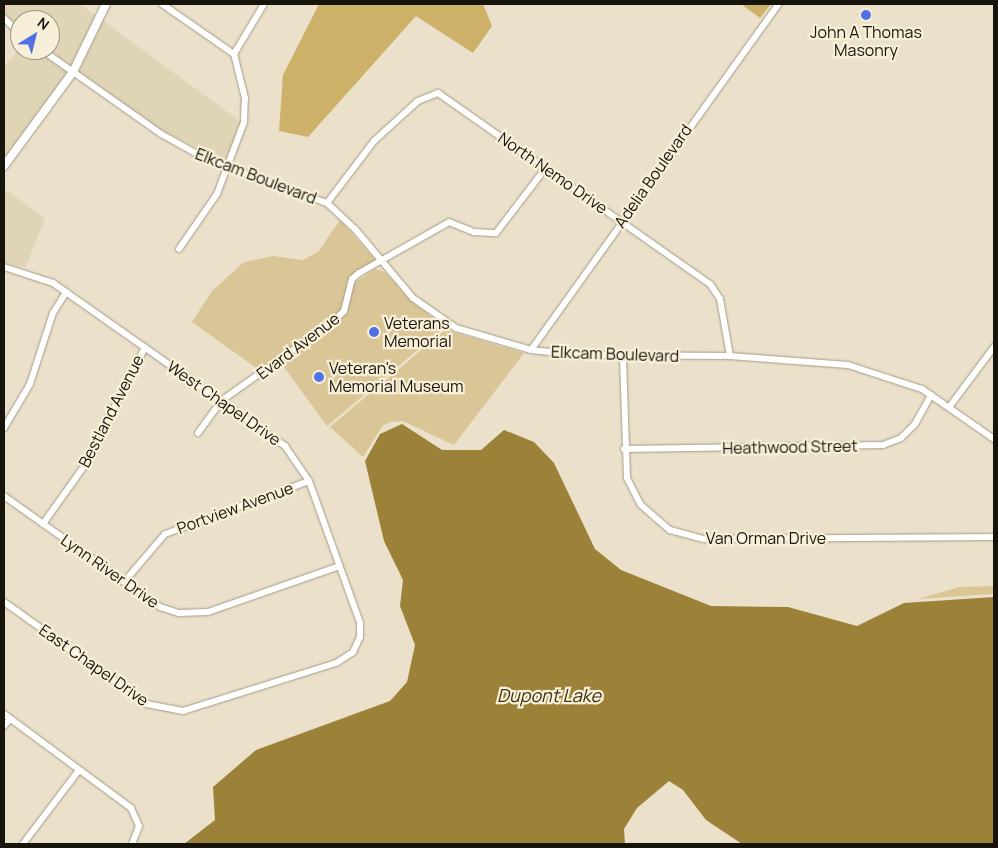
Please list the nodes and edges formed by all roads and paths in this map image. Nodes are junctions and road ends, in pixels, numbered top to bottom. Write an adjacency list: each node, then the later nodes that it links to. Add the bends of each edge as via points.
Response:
1 (106, 4): 7 (main road)
2 (162, 4): 5 (street)
3 (264, 4): 5 (street)
4 (779, 4): 12 (street, Adelia Boulevard)
5 (234, 54): 8 (street, via 245,98 244,122)
6 (56, 60): 7 (street, Elkcam Boulevard)
7 (73, 72): 8 (street, Elkcam Boulevard, via 161,134); 9 (main road)
8 (227, 165): 11 (street, Elkcam Boulevard); 13 (street, via 209,210)
9 (4, 166)
10 (545, 168): 11 (street, North Nemo Drive, via 447,98 431,94 374,141); 12 (street, North Nemo Drive); 14 (street, Evard Avenue, via 496,233 474,232 449,222)
11 (326, 203): 14 (street, Elkcam Boulevard)
12 (622, 222): 19 (street, Adelia Boulevard); 20 (street, North Nemo Drive, via 710,284 720,299)
13 (179, 249)
14 (383, 263): 19 (street, Elkcam Boulevard, via 431,314 482,338); 23 (street, Evard Avenue, via 352,280 344,311 335,320)
15 (4, 267): 16 (street, West Chapel Drive, via 30,272)
16 (66, 292): 17 (street, West Chapel Drive); 25 (street, via 53,314 30,384)
17 (145, 347): 23 (street, West Chapel Drive); 31 (street, Bestland Avenue, via 85,465)
18 (994, 347): 24 (street)
19 (531, 350): 21 (street, Elkcam Boulevard)
20 (730, 356): 21 (street, Elkcam Boulevard); 22 (street, Elkcam Boulevard, via 848,365 894,378)
21 (623, 357): 28 (street, Van Orman Drive)
22 (931, 395): 24 (street, Elkcam Boulevard); 28 (street, Heathwood Street, via 915,424 901,438 883,445)
23 (221, 401): 26 (street, Evard Avenue); 29 (street, West Chapel Drive, via 285,446)
24 (950, 406): 27 (street, Elkcam Boulevard)
25 (4, 428)
26 (198, 433)
27 (994, 439)
28 (624, 449): 32 (street, Van Orman Drive, via 627,478 641,505 654,519 686,536)
29 (309, 481): 33 (street, West Chapel Drive); 34 (street, Portview Avenue, via 165,534)
30 (4, 496): 31 (street, Lynn River Drive)
31 (43, 524): 34 (street, Lynn River Drive)
32 (994, 537)
33 (339, 566): 34 (street, Lynn River Drive, via 195,614 160,607); 36 (street, West Chapel Drive, via 360,623)
34 (124, 582)
35 (4, 602): 36 (street, East Chapel Drive, via 160,709 194,710 336,663)
36 (356, 646)
37 (4, 714): 38 (street)
38 (10, 719): 39 (street); 40 (street)
39 (4, 726)
40 (79, 770): 41 (street); 42 (street, via 137,816 139,826)
41 (23, 844)
42 (132, 844)

